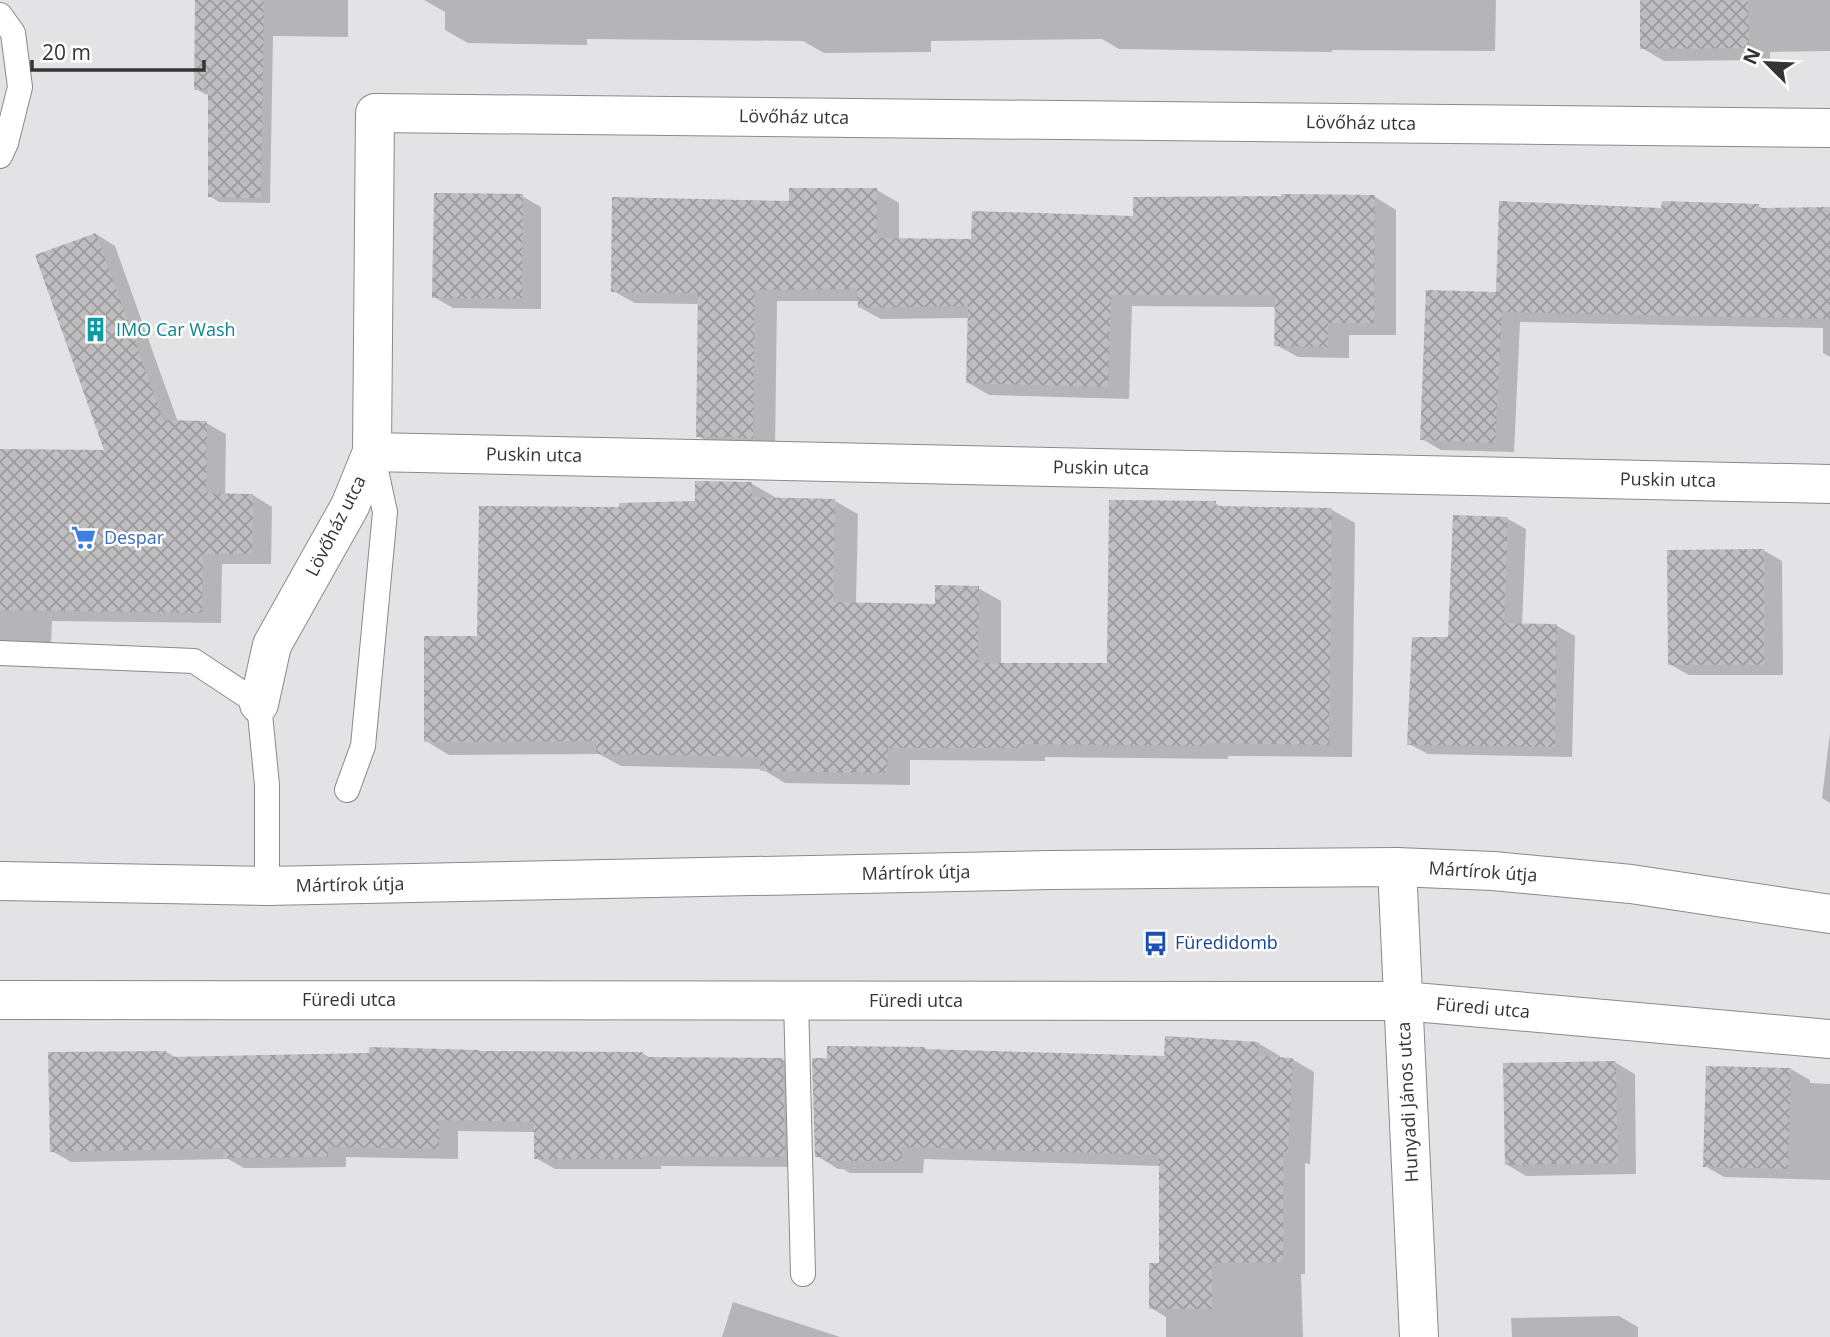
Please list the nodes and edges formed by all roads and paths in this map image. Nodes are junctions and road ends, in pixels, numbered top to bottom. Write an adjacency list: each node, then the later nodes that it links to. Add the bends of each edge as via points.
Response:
1 (0, 15): 3 (lane, via 13,33 20,87)
2 (1830, 128): 4 (street, Lövőház utca, via 375,113)
3 (0, 156)
4 (372, 452): 5 (street, Puskin utca); 7 (street, Lövőház utca, via 350,506 272,645); 8 (lane, via 385,512 363,746)
5 (1830, 484)
6 (0, 653): 7 (lane, via 194,661)
7 (259, 704): 11 (lane, via 267,785)
8 (348, 790)
9 (1396, 867): 11 (street, Mártírok útja); 12 (street, Mártírok útja, via 1631,884); 15 (street, Hunyadi János utca)
10 (0, 881): 11 (street, Mártírok útja)
11 (267, 886)
12 (1830, 914)
13 (0, 1000): 14 (street, Füredi utca)
14 (796, 1000): 15 (street, Füredi utca); 17 (lane)
15 (1403, 1001): 16 (street, Füredi utca); 18 (street, Hunyadi János utca)
16 (1830, 1039)
17 (803, 1274)
18 (1419, 1337)

